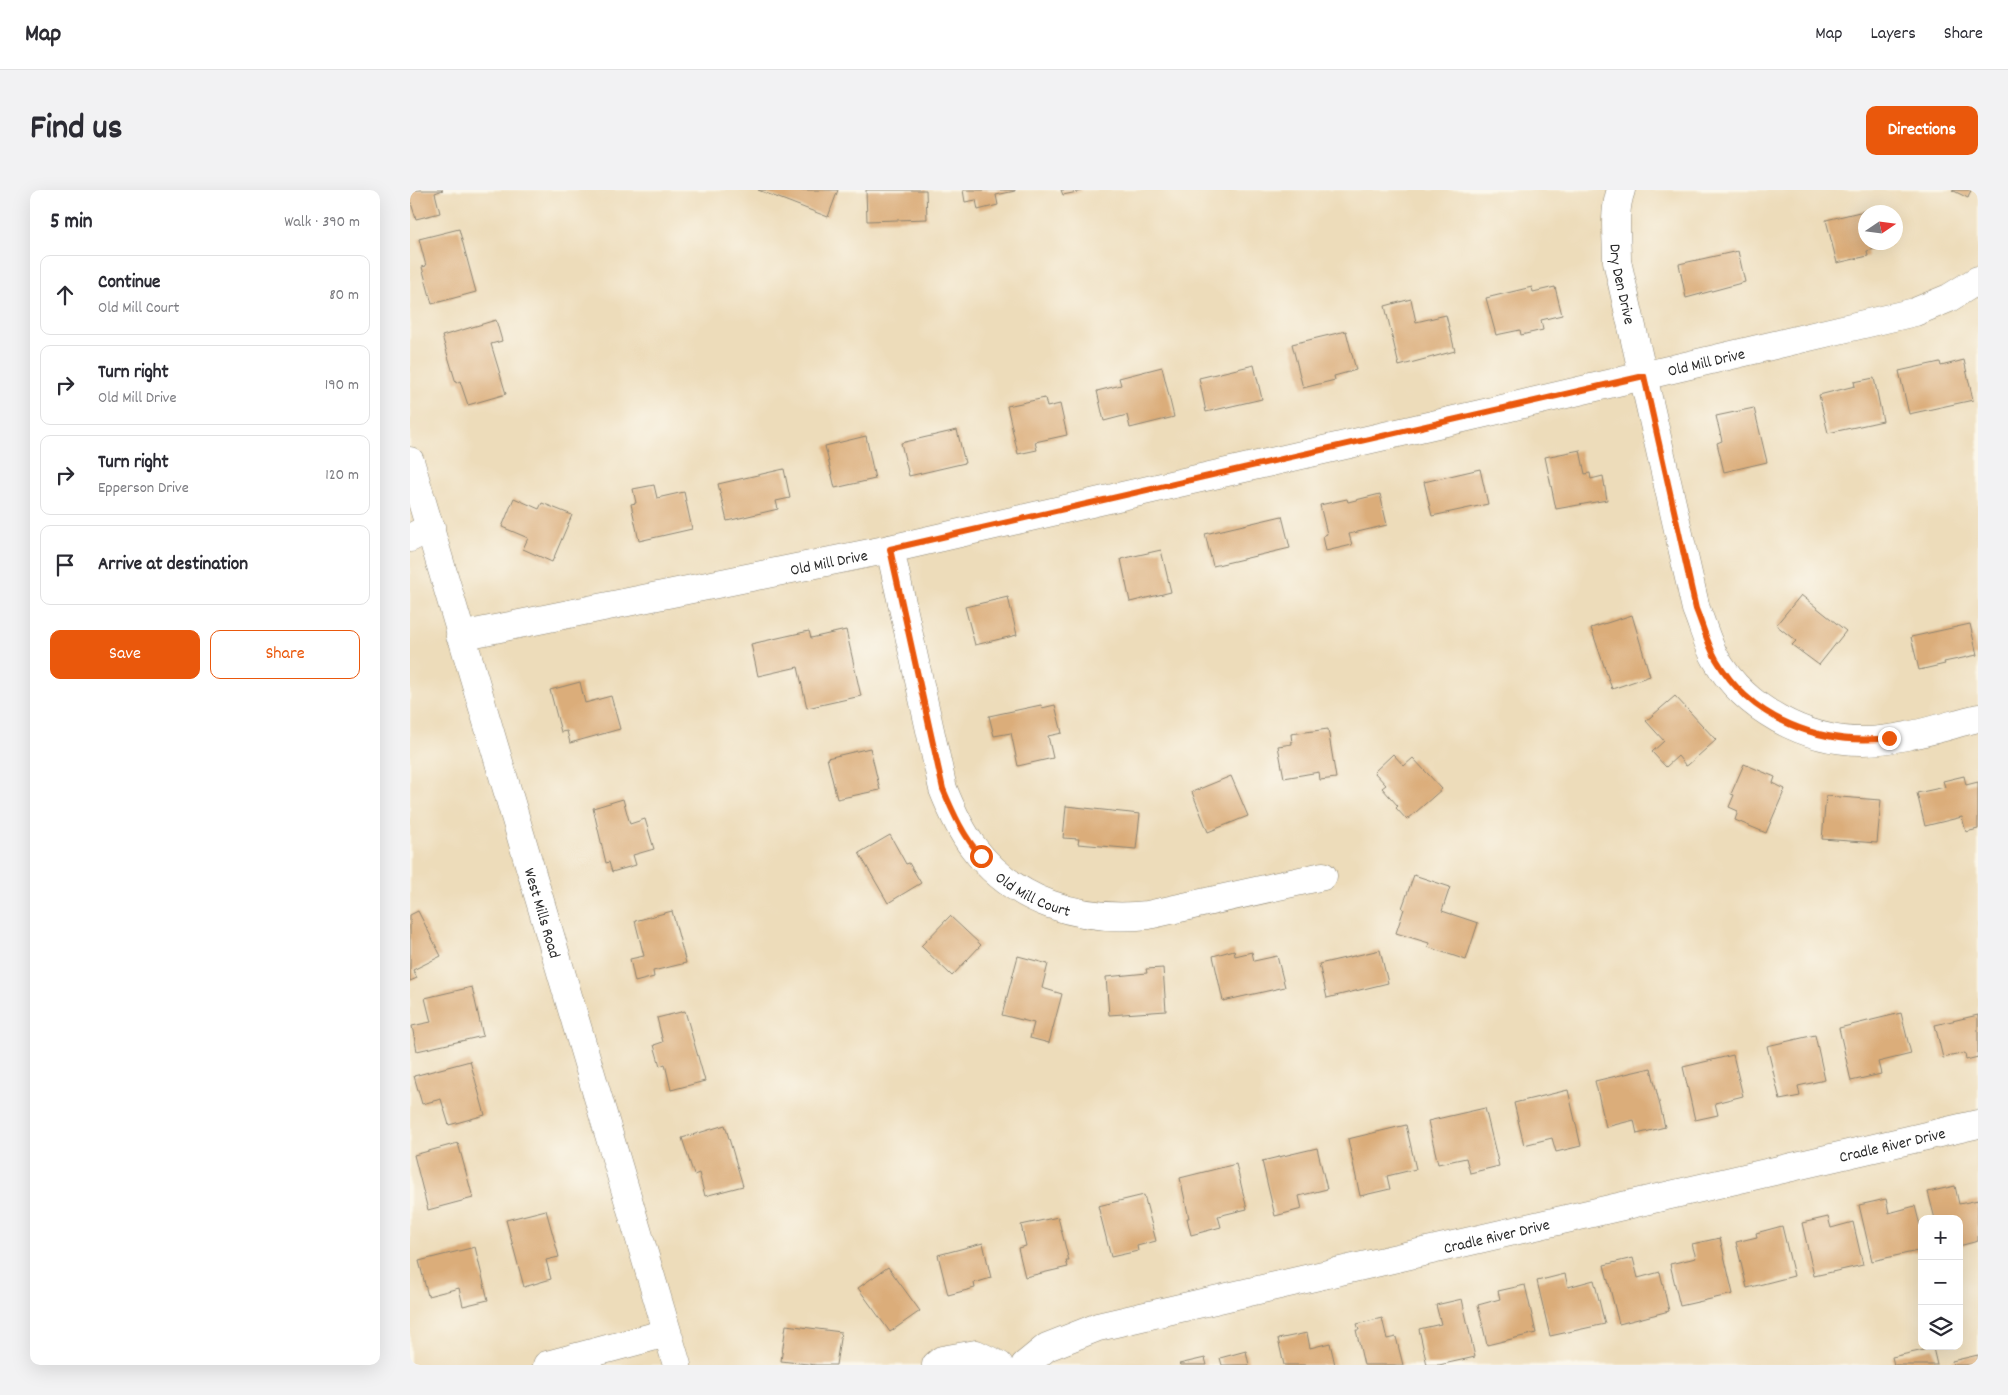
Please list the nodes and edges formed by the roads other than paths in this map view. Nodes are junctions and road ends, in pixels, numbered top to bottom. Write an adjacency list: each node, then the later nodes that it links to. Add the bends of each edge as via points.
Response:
1 (1621, 190): 3 (street, Dry Den Drive, via 1616,220 1617,261)
2 (1978, 280): 3 (street, Old Mill Drive, via 1949,298 1915,312)
3 (1644, 376): 6 (street, Old Mill Drive); 8 (street, Dry Den Drive, via 1696,609 1704,634 1722,667 1746,696 1778,719 1801,730 1850,740 1889,738)
4 (410, 461): 5 (street, West Mills Road)
5 (420, 532): 7 (street, West Mills Road)
6 (890, 549): 7 (street, Old Mill Drive); 9 (street, Old Mill Court, via 943,789 972,847 1009,883 1066,910 1101,917 1126,917 1148,915)
7 (460, 636): 11 (street, West Mills Road)
8 (1978, 718)
9 (1323, 876)
10 (1978, 1124): 16 (street, Cradle River Drive, via 1098,1327 1047,1347)
11 (667, 1333): 12 (street); 13 (street, West Mills Road)
12 (546, 1365)
13 (677, 1365)
14 (936, 1365): 15 (street, via 942,1360 976,1354)
15 (999, 1365)
16 (1025, 1365)

